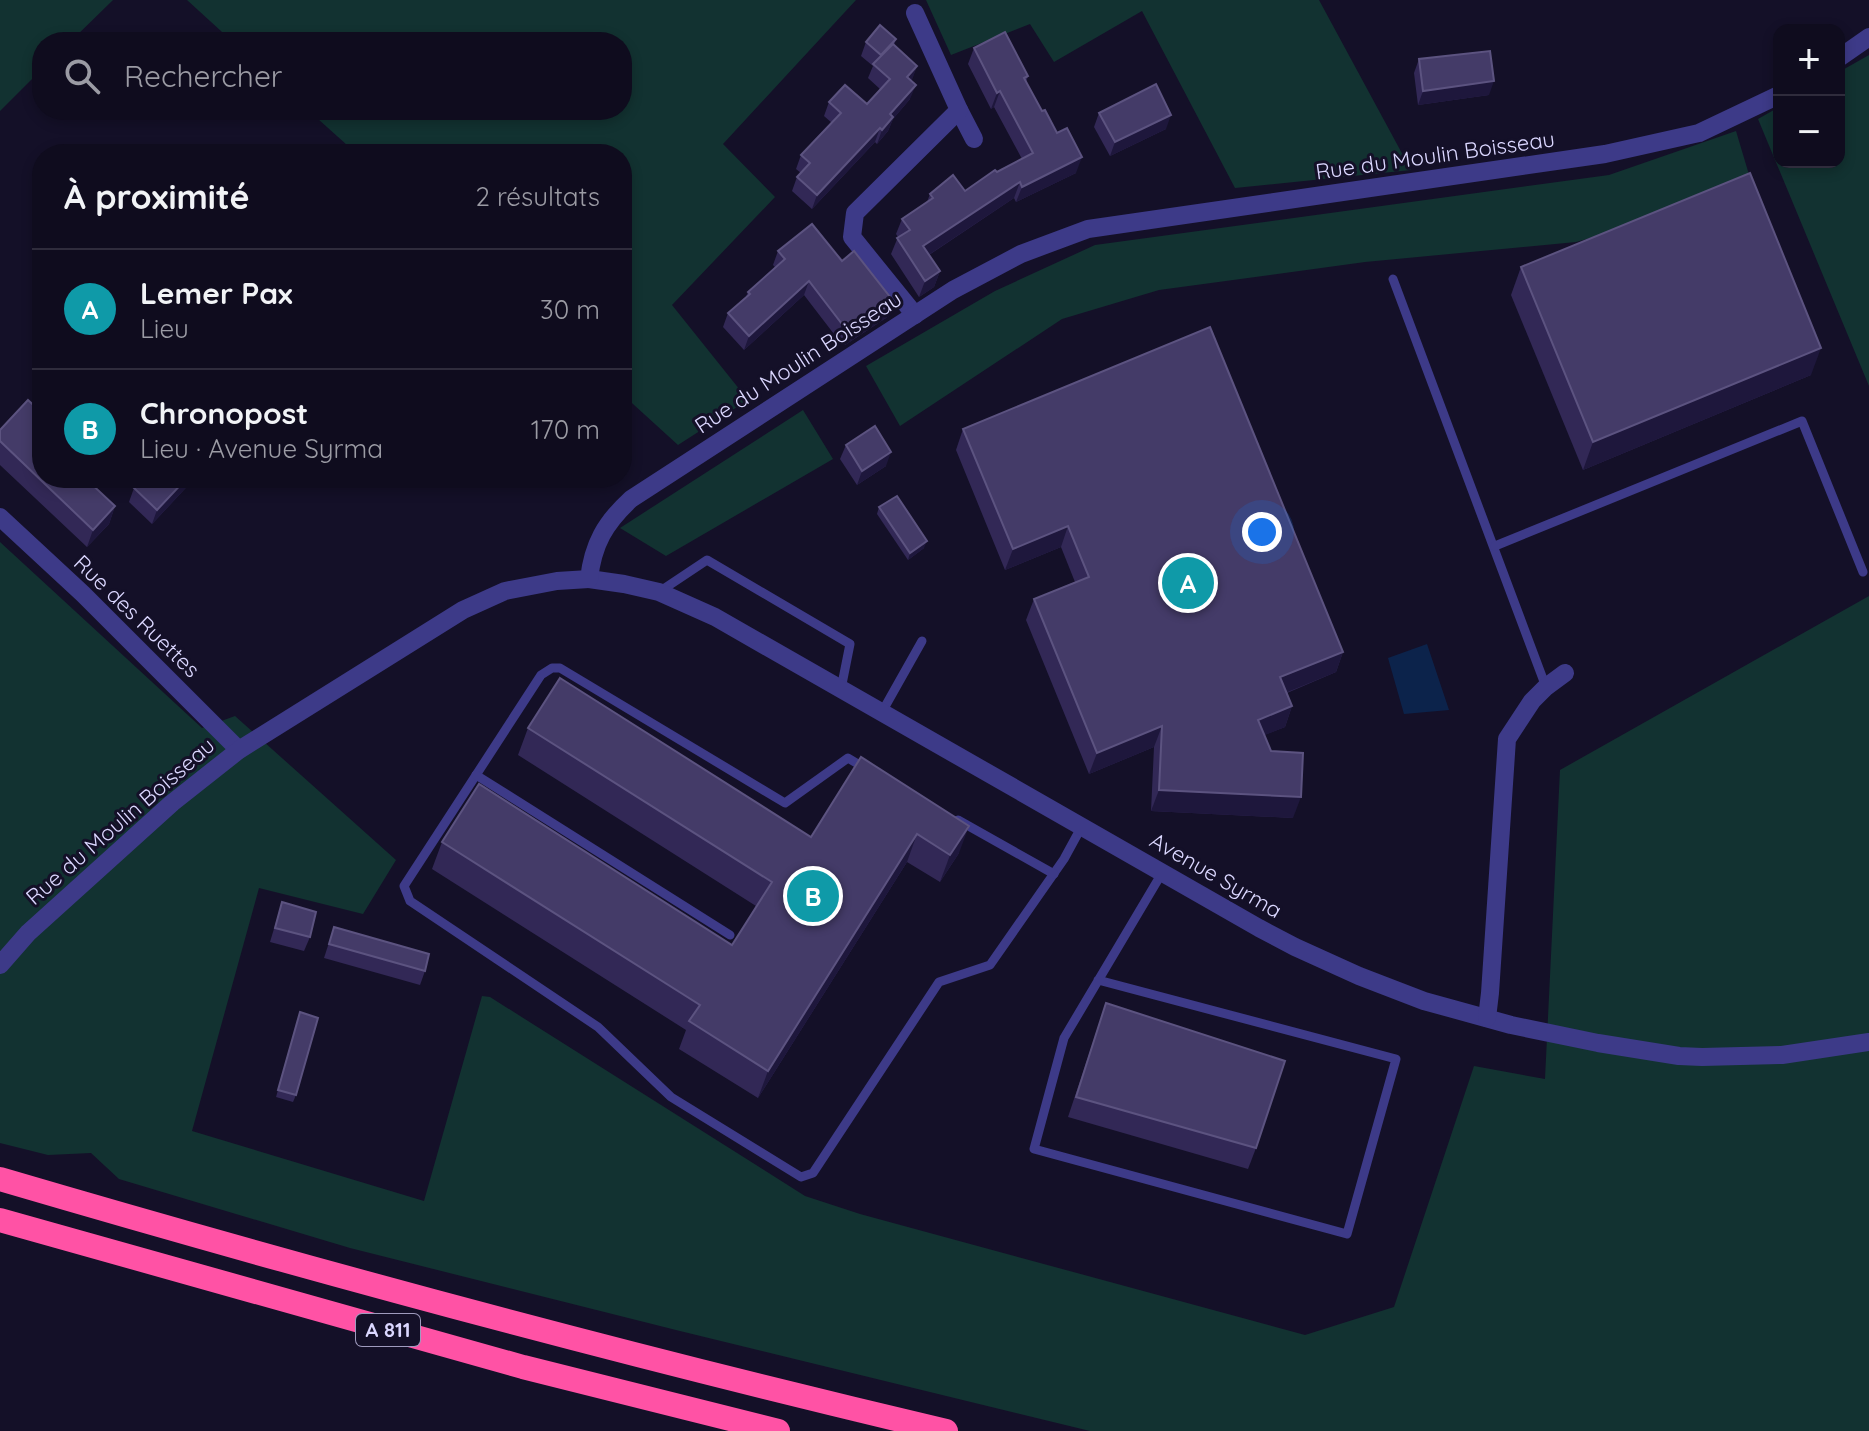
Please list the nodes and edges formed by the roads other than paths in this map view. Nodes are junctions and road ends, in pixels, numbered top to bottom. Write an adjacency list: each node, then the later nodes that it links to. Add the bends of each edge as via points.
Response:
1 (915, 13): 5 (street)
2 (1869, 37): 3 (street)
3 (1845, 54)
4 (1777, 96): 8 (street, Rue du Moulin Boisseau, via 1699,133 1605,154 1088,229 1021,254)
5 (959, 110): 6 (street); 8 (street, via 855,213 852,237)
6 (974, 139)
7 (1393, 279): 10 (lane)
8 (915, 315): 12 (street, Rue du Moulin Boisseau, via 631,499 612,517 592,555)
9 (0, 517): 19 (street, Rue des Ruettes)
10 (1495, 546): 11 (lane, via 1802,421); 16 (lane)
11 (1863, 572)
12 (589, 579): 13 (street, Avenue Syrma); 19 (street, Rue du Moulin Boisseau, via 505,591 463,610)
13 (659, 592): 17 (street, Avenue Syrma, via 715,617); 17 (lane, via 707,560 850,644)
14 (922, 641): 18 (lane)
15 (1565, 673): 16 (street)
16 (1546, 687): 29 (street, via 1507,739)
17 (841, 689): 18 (street, Avenue Syrma)
18 (882, 712): 23 (street, Avenue Syrma)
19 (239, 750): 27 (street, Rue du Moulin Boisseau, via 161,813 28,933)
20 (874, 773): 21 (lane, via 848,758 785,803 560,668 552,668 541,675)
21 (476, 775): 25 (lane, via 404,886 410,901 598,1027 671,1097 801,1177 813,1173 939,982 990,965); 26 (lane)
22 (953, 817): 25 (lane)
23 (1082, 826): 24 (street, Avenue Syrma); 25 (lane)
24 (1162, 873): 28 (lane); 29 (street, Avenue Syrma, via 1346,970 1424,1001)
25 (1054, 874)
26 (730, 935)
27 (0, 965)
28 (1098, 980): 28 (lane, via 1064,1038 1034,1149 1347,1234 1396,1059)
29 (1487, 1018): 30 (street, Avenue Syrma, via 1679,1056 1782,1055)
30 (1869, 1042)
31 (0, 1179): 34 (highway, A 811, via 522,1326)
32 (0, 1220): 33 (highway, A 811, via 523,1367)
33 (778, 1431)
34 (946, 1431)

